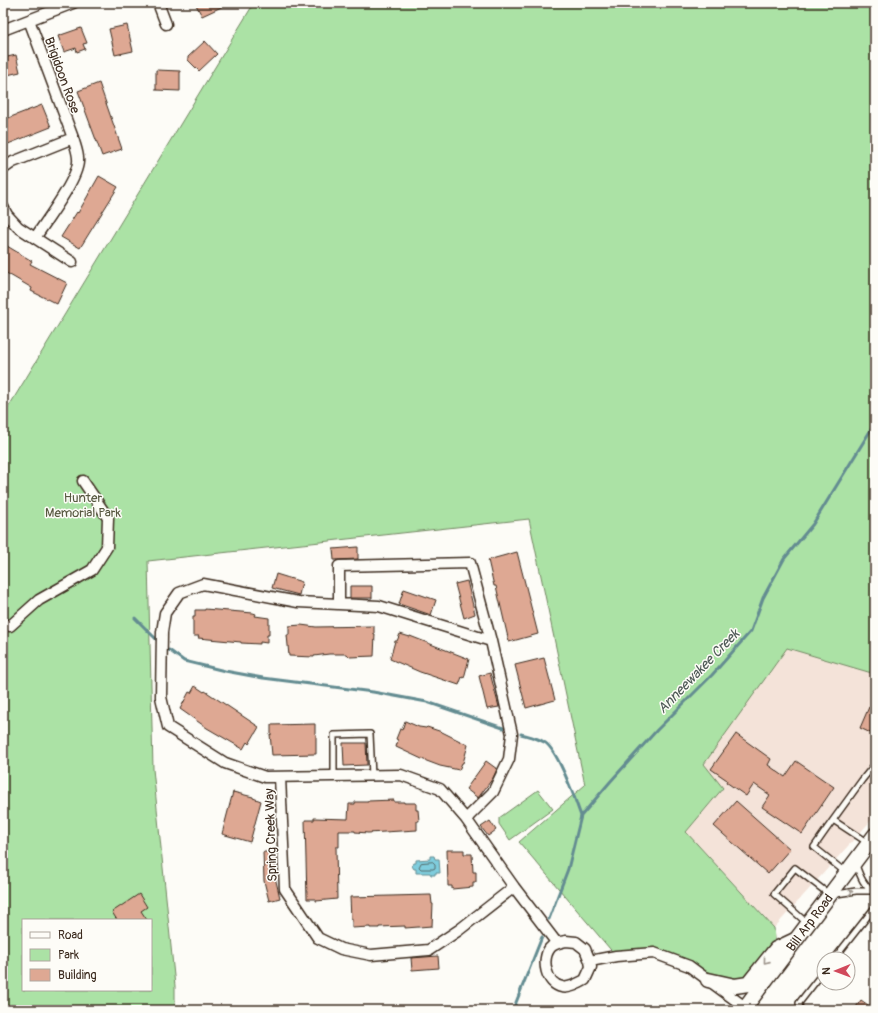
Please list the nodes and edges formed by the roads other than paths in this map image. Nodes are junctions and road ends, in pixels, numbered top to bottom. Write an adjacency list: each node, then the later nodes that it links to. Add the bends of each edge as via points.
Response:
1 (73, 3): 3 (street)
2 (158, 3): 4 (street)
3 (29, 20): 5 (street); 6 (street, Brigidoon Rose)
4 (166, 24)
5 (3, 30)
6 (73, 138): 7 (street, via 8,164); 9 (street, Brigidoon Rose, via 78,158 74,176)
7 (3, 169)
8 (3, 207): 9 (street, via 12,222)
9 (35, 238): 10 (street)
10 (72, 262)
11 (83, 481): 13 (street, via 108,518 107,547 92,570 39,600 10,626)
12 (340, 604): 14 (street, Spring Creek Way, via 379,606); 14 (street, via 339,566 470,563); 18 (street, Spring Creek Way, via 298,602 203,584 179,593 166,613 162,632 161,697 168,727 225,763 265,778)
13 (3, 624)
14 (491, 641): 19 (street, via 512,734 510,753 493,792)
15 (875, 764): 20 (lane)
16 (334, 776): 17 (street, Spring Creek Way); 17 (lane, via 334,735 370,734); 18 (street, Spring Creek Way)
17 (372, 776): 19 (street, Spring Creek Way, via 401,775 440,789)
18 (280, 777): 23 (street, Spring Creek Way, via 285,889 318,938 341,949 371,955 429,950)
19 (466, 819): 23 (street, Spring Creek Way)
20 (833, 820): 21 (lane); 22 (lane, via 814,847)
21 (872, 839): 22 (main road, Bill Arp Road)
22 (850, 867): 24 (lane); 25 (main road, Bill Arp Road)
23 (514, 888): 29 (street)
24 (873, 892): 25 (lane, one-way to 24, via 856,891)
25 (830, 895): 27 (main road, Bill Arp Road); 27 (lane, via 795,868 774,894)
26 (875, 907): 30 (lane)
27 (809, 924): 28 (main road, Bill Arp Road)
28 (798, 939): 32 (main road, one-way to 32, via 776,949 748,984 735,986); 34 (main road, Bill Arp Road)
29 (556, 942): 31 (street, via 576,942 585,948); 31 (street, via 549,949 545,962 546,973 552,982 562,987 585,980 591,967)
30 (840, 951)
31 (590, 961): 32 (street, via 654,953 689,966)
32 (708, 980): 34 (street)
33 (816, 981): 35 (lane, via 799,1002)
34 (746, 1009)
35 (800, 1010)

